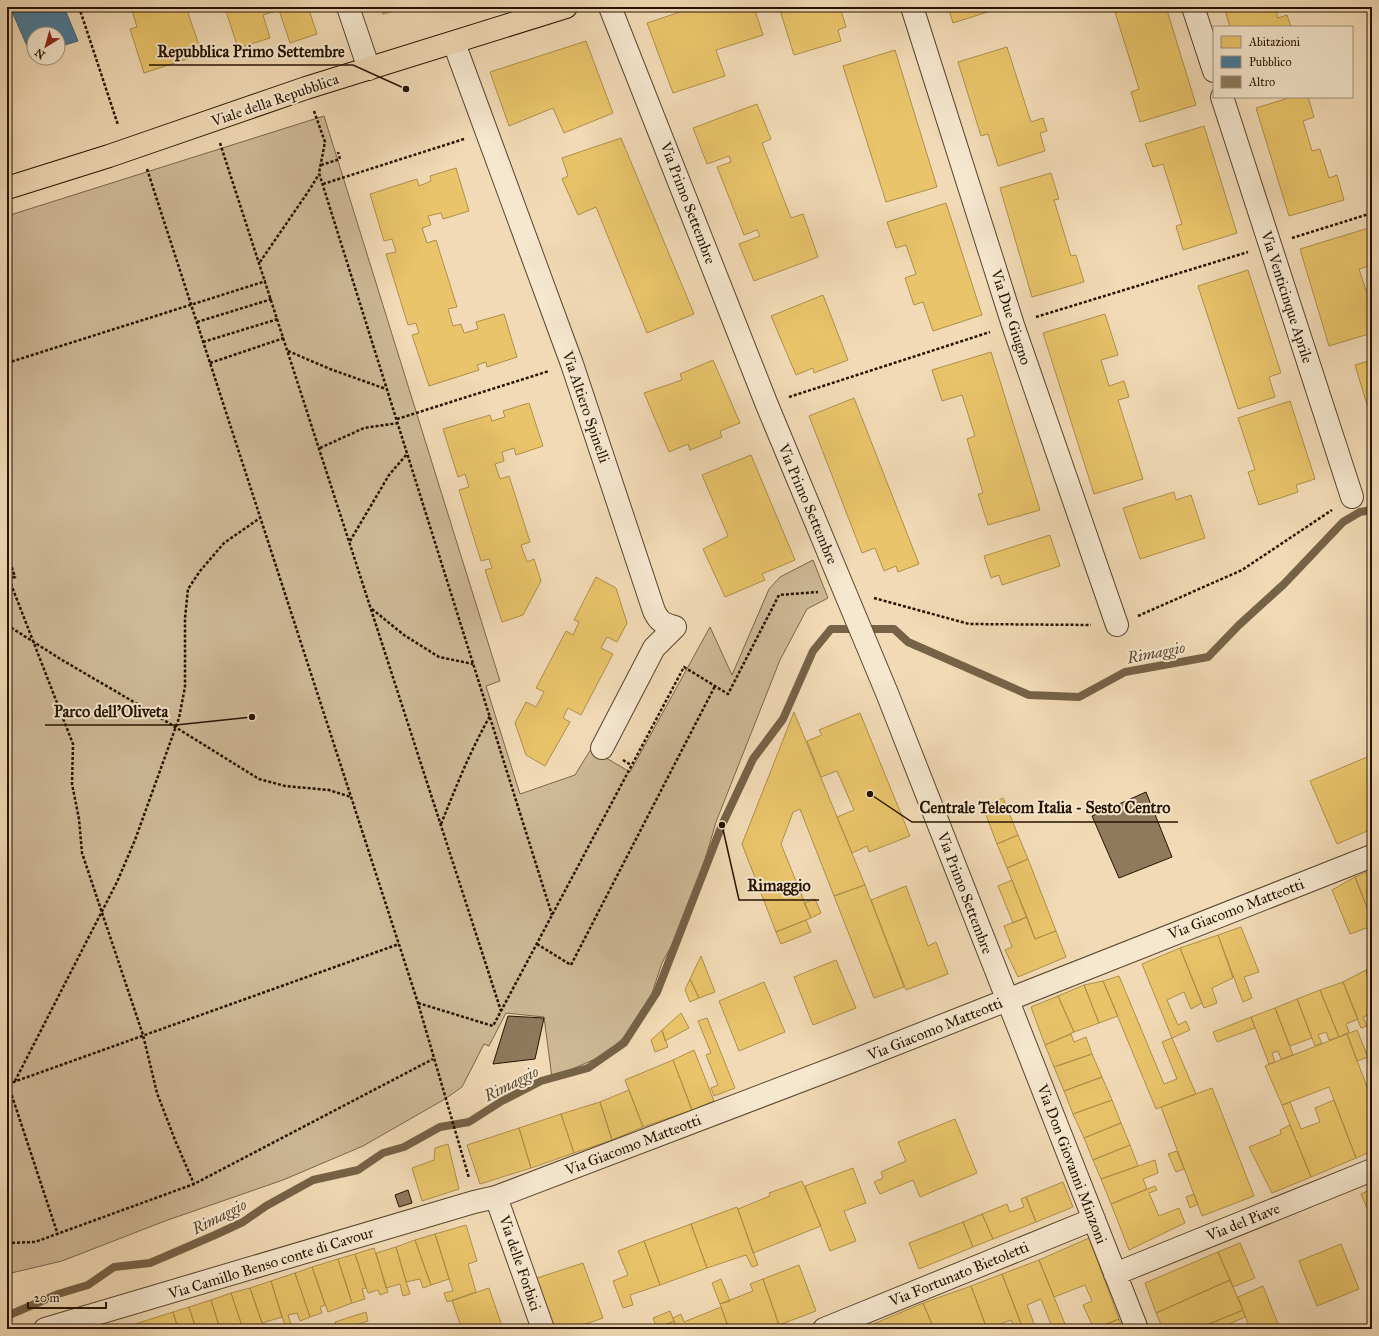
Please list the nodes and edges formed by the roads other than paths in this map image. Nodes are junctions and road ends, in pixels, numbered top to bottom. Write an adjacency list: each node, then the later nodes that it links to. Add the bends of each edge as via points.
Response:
1 (348, 7): 8 (street)
2 (566, 7): 6 (main road, Viale della Repubblica)
3 (610, 7): 15 (street, Via Primo Settembre, via 767,405 887,693)
4 (912, 7): 12 (street, Via Due Giugno, via 1013,325)
5 (1193, 7): 7 (street)
6 (454, 43): 8 (main road, Viale della Repubblica); 13 (street, Via Altiero Spinelli, via 572,364 654,611 664,624 675,627 654,648)
7 (1213, 68)
8 (368, 69): 10 (main road, Viale della Repubblica)
9 (1222, 98): 11 (street, Via Venticinque Aprile)
10 (7, 188)
11 (1352, 497)
12 (1117, 625)
13 (602, 748)
14 (1372, 856): 15 (street, Via Giacomo Matteotti)
15 (1007, 1000): 17 (street, Via Giacomo Matteotti); 18 (street, Via Don Giovanni Minzoni)
16 (1372, 1170): 19 (street, Via del Piave)
17 (496, 1197): 20 (street, Via Camillo Benso conte di Cavour); 21 (street, Via delle Forbici)
18 (1094, 1219): 19 (street, Via Don Giovanni Minzoni); 22 (street, Via Fortunato Bietoletti)
19 (1115, 1274): 23 (street, Via Don Giovanni Minzoni)
20 (45, 1329)
21 (543, 1329)
22 (824, 1329)
23 (1137, 1329)

